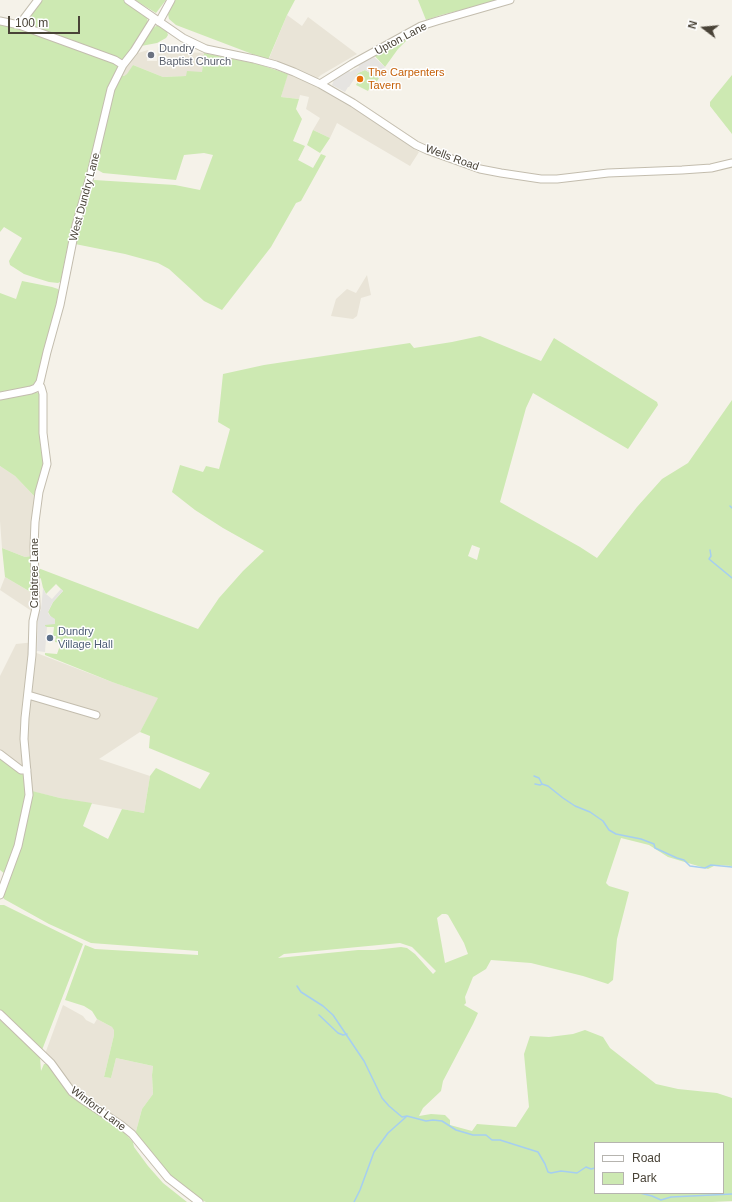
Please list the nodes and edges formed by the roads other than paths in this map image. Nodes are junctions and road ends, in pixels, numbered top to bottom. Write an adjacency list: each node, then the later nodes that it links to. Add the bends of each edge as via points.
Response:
1 (38, 0): 7 (street)
2 (128, 0): 5 (street, Wells Road)
3 (171, 0): 5 (street, West Dundry Lane)
4 (510, 0): 9 (street, Upton Lane, via 421,26)
5 (157, 20): 8 (street, West Dundry Lane); 9 (street, Wells Road, via 183,38 206,49 276,65)
6 (0, 21): 7 (street)
7 (19, 25): 8 (street)
8 (123, 65): 11 (street, West Dundry Lane, via 111,89)
9 (320, 84): 10 (street, Wells Road, via 416,145 501,173 557,179 608,173 711,168)
10 (732, 163)
11 (39, 385): 12 (street, via 30,390); 13 (street, Crabtree Lane, via 43,394 43,433 47,464 39,492 35,522 36,608)
12 (0, 396)
13 (28, 695): 14 (street); 16 (street, Crabtree Lane, via 24,739)
14 (96, 715)
15 (0, 754): 16 (street, via 21,770)
16 (27, 770): 17 (street, Crabtree Lane, via 29,795 18,846)
17 (0, 895)
18 (0, 1014): 19 (street, Winford Lane, via 51,1063 72,1092 132,1134 168,1178)
19 (199, 1202)

